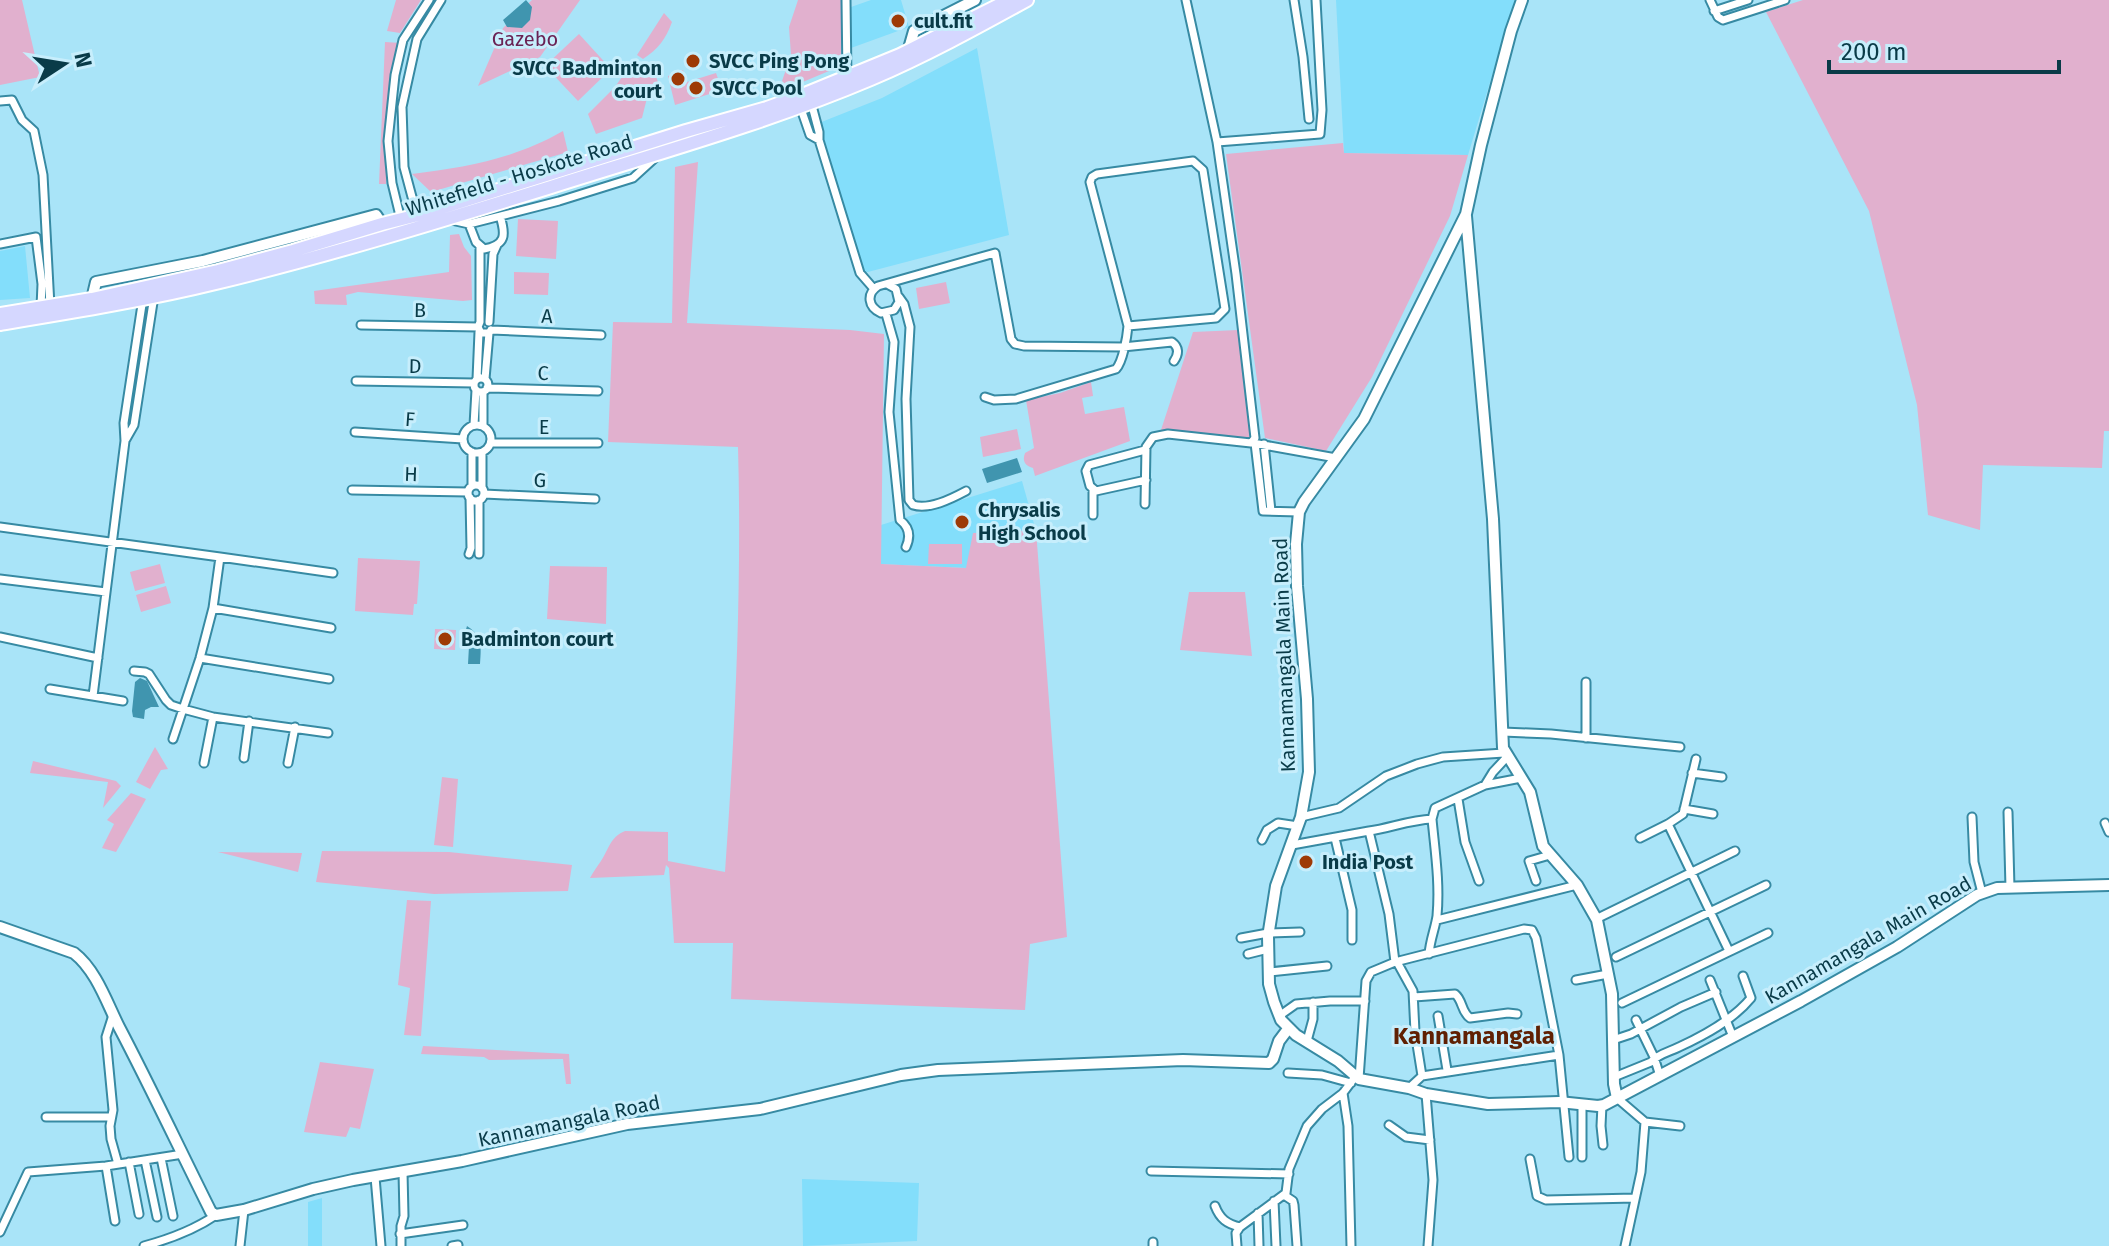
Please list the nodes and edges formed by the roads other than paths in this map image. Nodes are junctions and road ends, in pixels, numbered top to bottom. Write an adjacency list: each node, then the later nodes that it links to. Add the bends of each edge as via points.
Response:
1 (429, 0): 28 (street, via 403,40 395,75 388,141)
2 (441, 0): 24 (street, via 417,39 402,107 404,167)
3 (846, 0): 16 (street)
4 (975, 0): 15 (street, via 914,31)
5 (1009, 0): 15 (main road, Whitefield - Hoskote Road)
6 (1027, 0): 16 (main road, Whitefield - Hoskote Road, via 905,64)
7 (1186, 0): 21 (street)
8 (1294, 0): 19 (street)
9 (1316, 0): 21 (street, via 1320,134)
10 (1522, 0): 25 (street, Kannamangala Main Road)
11 (1710, 0): 14 (street)
12 (1748, 0): 14 (street)
13 (1785, 0): 14 (street, via 1723,20)
14 (1714, 11)
15 (908, 52): 16 (main road, Whitefield - Hoskote Road)
16 (848, 82): 18 (main road, Whitefield - Hoskote Road); 20 (main road, Whitefield - Hoskote Road)
17 (0, 101): 40 (street, via 12,100 35,135 43,175)
18 (806, 104): 22 (main road, Whitefield - Hoskote Road); 36 (street, via 860,273)
19 (1309, 119)
20 (686, 131): 22 (main road); 24 (main road, Whitefield - Hoskote Road)
21 (1217, 142): 62 (street)
22 (688, 145): 23 (main road, Whitefield - Hoskote Road)
23 (660, 153): 26 (street, via 633,178); 27 (main road, Whitefield - Hoskote Road)
24 (422, 214): 28 (main road, Whitefield - Hoskote Road)
25 (1466, 214): 66 (street, Kannamangala Main Road, via 1374,399); 99 (street, via 1493,519)
26 (500, 216): 30 (street); 32 (street, via 504,235)
27 (449, 219): 30 (street); 34 (main road, Whitefield - Hoskote Road)
28 (401, 220): 29 (main road, Whitefield - Hoskote Road)
29 (382, 224): 34 (main road, Whitefield - Hoskote Road); 39 (street, via 376,215 203,261 96,282)
30 (469, 224): 33 (street)
31 (0, 244): 40 (street, via 36,237)
32 (497, 245): 33 (street); 46 (street)
33 (480, 247): 46 (street)
34 (254, 267): 37 (main road, Whitefield - Hoskote Road); 39 (main road, Whitefield - Hoskote Road)
35 (887, 284): 36 (street); 38 (street); 50 (street, via 995,253 1015,344)
36 (874, 289): 42 (street, via 870,303)
37 (149, 297): 43 (main road, Whitefield - Hoskote Road); 59 (street); 59 (street, via 134,425)
38 (899, 297): 42 (street); 47 (street)
39 (92, 299): 40 (main road, Whitefield - Hoskote Road)
40 (46, 306): 41 (main road, Whitefield - Hoskote Road)
41 (0, 314)
42 (886, 314): 48 (street)
43 (0, 324)
44 (361, 325): 46 (street, B)
45 (1128, 326): 45 (street, via 1216,318 1225,309 1203,170 1193,161 1097,174 1090,182); 50 (street)
46 (484, 328): 49 (street, A); 53 (street)
47 (910, 330): 48 (street); 70 (street, via 909,500 921,507)
48 (892, 333): 78 (street, via 889,412 900,520 909,535)
49 (601, 335)
50 (1123, 347): 51 (street, via 1172,342 1178,351); 55 (street, via 1116,369 1016,399)
51 (1174, 361)
52 (356, 381): 53 (street, D)
53 (480, 385): 54 (street, C); 56 (street)
54 (598, 391)
55 (985, 397)
56 (479, 426): 58 (street, via 467,430); 60 (street, via 490,433)
57 (355, 432): 58 (street, F)
58 (463, 439): 64 (street)
59 (125, 441): 77 (street)
60 (491, 443): 61 (street, E); 65 (street)
61 (598, 443)
62 (1256, 443): 63 (street, via 1164,433 1150,440); 66 (street); 74 (street, via 1263,510)
63 (1145, 450): 67 (street); 69 (street, via 1087,467)
64 (472, 452): 65 (street); 71 (street)
65 (482, 453): 71 (street)
66 (1336, 458): 74 (street, Kannamangala Main Road)
67 (1146, 480): 69 (street); 73 (street)
68 (352, 490): 71 (street, H)
69 (1093, 490): 75 (street)
70 (966, 491)
71 (476, 493): 72 (street, G); 79 (street)
72 (595, 499)
73 (1145, 504)
74 (1299, 512): 119 (street, Kannamangala Main Road, via 1297,586 1309,772)
75 (1093, 515)
76 (0, 527): 77 (street)
77 (112, 541): 80 (street); 83 (street)
78 (906, 547)
79 (474, 554)
80 (220, 557): 81 (street); 84 (street)
81 (333, 573)
82 (0, 579): 83 (street)
83 (106, 592): 87 (street)
84 (213, 608): 85 (street); 88 (street)
85 (331, 628)
86 (0, 637): 87 (street)
87 (98, 658): 93 (street)
88 (200, 658): 90 (street); 95 (street)
89 (134, 671): 95 (street, via 149,674 166,700)
90 (329, 679)
91 (1586, 682): 101 (street)
92 (50, 689): 93 (street)
93 (93, 696): 94 (street)
94 (123, 701)
95 (183, 709): 96 (street); 102 (street)
96 (213, 717): 97 (street); 107 (street)
97 (249, 721): 98 (street); 105 (street)
98 (295, 727): 100 (street); 108 (street)
99 (1503, 732): 101 (street); 104 (street)
100 (328, 733)
101 (1586, 738): 103 (street)
102 (173, 739)
103 (1680, 747)
104 (1506, 755): 111 (street); 112 (street); 119 (street, via 1443,757 1417,764 1386,776 1339,808)
105 (244, 758)
106 (1696, 759): 109 (street)
107 (204, 763)
108 (288, 763)
109 (1692, 773): 110 (street); 114 (street)
110 (1722, 777)
111 (1521, 778): 112 (street); 129 (street, via 1530,792 1540,840)
112 (1485, 785): 113 (street)
113 (1458, 799): 118 (street, via 1435,808); 131 (street)
114 (1684, 809): 116 (street); 121 (street)
115 (2008, 812): 136 (street)
116 (1713, 814)
117 (1972, 817): 137 (street)
118 (1432, 819): 122 (street); 140 (street)
119 (1300, 822): 126 (street, via 1278,823); 127 (street, Kannamangala Main Road)
120 (2105, 823): 123 (street)
121 (1668, 824): 125 (street); 130 (street)
122 (1369, 831): 124 (street); 152 (street)
123 (2109, 832)
124 (1335, 838): 127 (street); 146 (street, via 1352,910)
125 (1640, 838)
126 (1262, 840)
127 (1292, 845): 143 (street, Kannamangala Main Road, via 1276,886)
128 (1735, 851): 130 (street)
129 (1550, 855): 132 (street, via 1529,861); 133 (street)
130 (1691, 873): 138 (street); 139 (street)
131 (1479, 881)
132 (1536, 881)
133 (1577, 885): 139 (street); 140 (street)
134 (1766, 885): 138 (street)
135 (2109, 885): 136 (street, Kannamangala Main Road)
136 (2010, 888): 137 (street, Kannamangala Main Road)
137 (1982, 893): 172 (street, Kannamangala Main Road, via 1897,947)
138 (1710, 912): 148 (street); 151 (street)
139 (1596, 919): 155 (street)
140 (1437, 920): 150 (street)
141 (0, 927): 165 (street, via 82,959)
142 (1300, 932): 143 (street)
143 (1268, 933): 145 (street); 147 (street, Kannamangala Main Road)
144 (1768, 933): 148 (street)
145 (1241, 938)
146 (1352, 940)
147 (1268, 949): 149 (street); 154 (street, Kannamangala Main Road)
148 (1729, 951): 163 (street)
149 (1248, 954)
150 (1429, 954): 152 (street); 175 (street, via 1532,930)
151 (1616, 957)
152 (1396, 962): 160 (street); 161 (street, via 1371,972)
153 (1327, 966): 154 (street)
154 (1269, 972): 166 (street, Kannamangala Main Road)
155 (1608, 974): 157 (street); 173 (street)
156 (1743, 976): 169 (street, via 1751,998)
157 (1576, 980)
158 (1710, 980): 159 (street)
159 (1716, 992): 169 (street); 171 (street)
160 (1414, 997): 164 (street, via 1455,994 1470,1018); 179 (street)
161 (1365, 1001): 162 (street); 182 (street)
162 (1313, 1002): 166 (street, via 1296,1004); 174 (street)
163 (1622, 1003)
164 (1517, 1014)
165 (113, 1015): 191 (street, via 106,1037); 197 (street)
166 (1279, 1016): 170 (street, Kannamangala Main Road)
167 (1438, 1016): 177 (street)
168 (1636, 1020): 171 (street)
169 (1725, 1021): 172 (street); 176 (street)
170 (1288, 1029): 174 (street, Kannamangala Main Road); 207 (street, Kannamangala Road, via 1269,1063 1183,1060 938,1070 760,1109 627,1124)
171 (1640, 1029): 173 (street); 176 (street)
172 (1733, 1037): 180 (street, Kannamangala Main Road)
173 (1613, 1040): 181 (street)
174 (1307, 1041): 182 (street, Kannamangala Main Road, via 1338,1061)
175 (1559, 1055): 177 (street); 187 (street)
176 (1654, 1057): 180 (street); 181 (street)
177 (1447, 1070): 179 (street)
178 (1288, 1073): 182 (street)
179 (1422, 1076): 183 (street)
180 (1660, 1076): 186 (street, Kannamangala Main Road)
181 (1614, 1077): 186 (street)
182 (1355, 1080): 183 (street, Kannamangala Main Road); 184 (street)
183 (1409, 1088): 185 (street, Kannamangala Main Road)
184 (1343, 1093): 208 (street, via 1307,1126); 233 (street)
185 (1426, 1094): 187 (street, Kannamangala Main Road, via 1488,1104); 195 (street)
186 (1617, 1098): 188 (street, Kannamangala Main Road); 192 (street)
187 (1565, 1103): 189 (street, Kannamangala Main Road); 198 (street)
188 (1602, 1105): 189 (street, Kannamangala Main Road); 196 (street)
189 (1582, 1106): 199 (street)
190 (46, 1117): 191 (street)
191 (111, 1117): 204 (street)
192 (1645, 1122): 194 (street); 211 (street)
193 (1389, 1125): 195 (street, via 1406,1137)
194 (1680, 1126)
195 (1430, 1140): 234 (street)
196 (1603, 1145)
197 (183, 1154): 200 (street); 217 (street)
198 (1569, 1157)
199 (1582, 1157)
200 (161, 1158): 202 (street); 218 (street)
201 (1530, 1159): 211 (street, via 1540,1199)
202 (145, 1160): 203 (street); 219 (street)
203 (129, 1162): 204 (street); 216 (street)
204 (118, 1164): 205 (street)
205 (106, 1166): 220 (street); 223 (street, via 28,1172)
206 (1151, 1171): 208 (street)
207 (403, 1172): 209 (street, Kannamangala Road); 224 (street)
208 (1289, 1174): 210 (street)
209 (375, 1177): 214 (street, Kannamangala Road); 227 (street)
210 (1284, 1195): 212 (street); 232 (street, via 1294,1205)
211 (1635, 1198): 235 (street)
212 (1274, 1201): 215 (street); 231 (street)
213 (1215, 1206): 222 (street, via 1224,1221)
214 (244, 1210): 217 (street, Kannamangala Road); 226 (street)
215 (1258, 1213): 222 (street); 230 (street)
216 (139, 1214)
217 (216, 1215): 225 (street)
218 (173, 1216)
219 (157, 1217)
220 (115, 1221)
221 (463, 1225): 224 (street)
222 (1240, 1227): 229 (street)
223 (0, 1232)
224 (400, 1234): 228 (street)
225 (145, 1246)
226 (240, 1246)
227 (381, 1246)
228 (401, 1246)
229 (1237, 1246)
230 (1259, 1246)
231 (1276, 1246)
232 (1297, 1246)
233 (1351, 1246)
234 (1428, 1246)
235 (1625, 1246)

